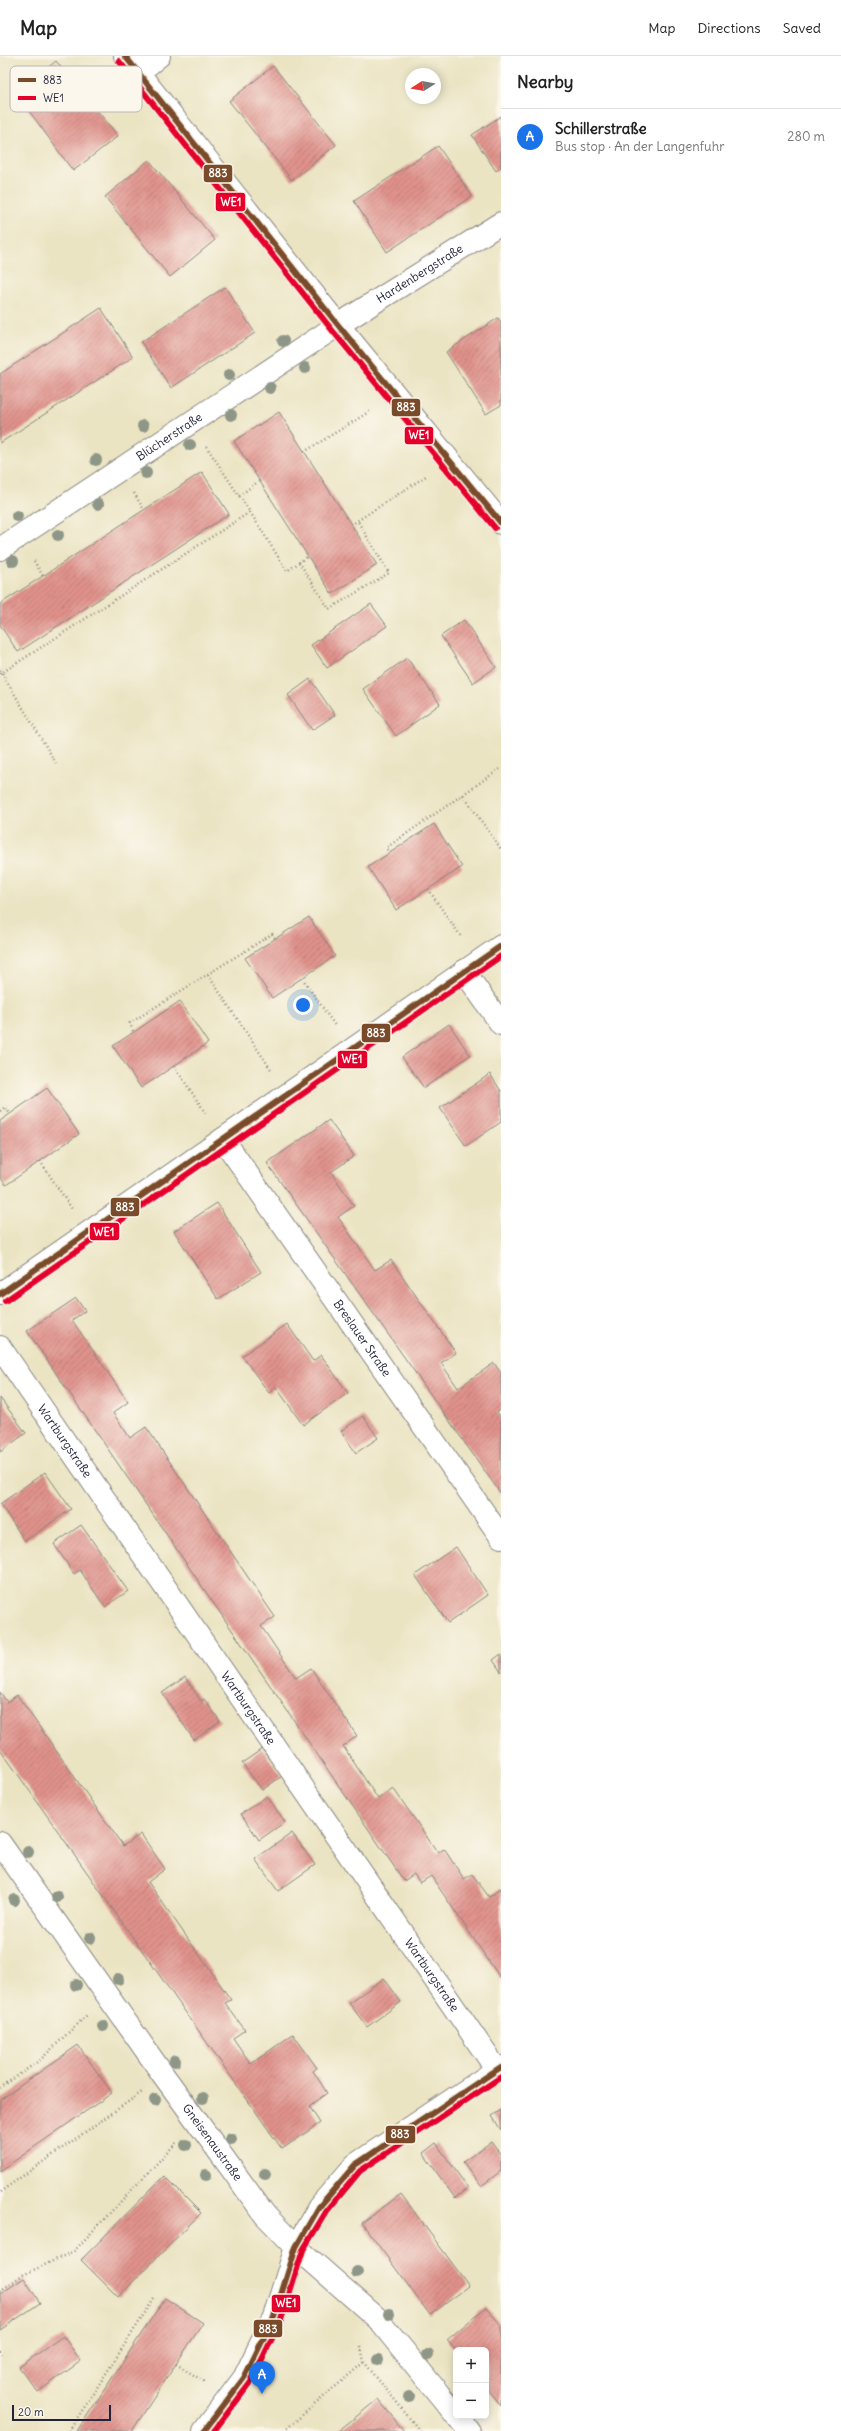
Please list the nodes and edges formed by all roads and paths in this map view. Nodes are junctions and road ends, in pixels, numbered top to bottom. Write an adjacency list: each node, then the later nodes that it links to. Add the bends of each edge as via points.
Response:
1 (159, 56): 2 (street)
2 (131, 64)
3 (142, 78): 5 (street)
4 (501, 223): 5 (street, Hardenbergstraße)
5 (338, 325): 6 (street); 7 (street, Blücherstraße)
6 (395, 395): 8 (path); 9 (street)
7 (192, 423): 11 (path); 16 (street, Blücherstraße)
8 (304, 452)
9 (450, 460): 13 (path); 14 (street)
10 (259, 481): 11 (path)
11 (239, 496): 12 (path)
12 (250, 512): 18 (path, via 287,571); 20 (path)
13 (357, 520): 15 (path); 18 (path, via 390,573 328,608)
14 (501, 523)
15 (351, 525)
16 (0, 549)
17 (308, 556): 18 (path)
18 (299, 562)
19 (0, 670): 20 (path)
20 (1, 674): 21 (path)
21 (56, 763)
22 (501, 768): 23 (path)
23 (463, 795): 24 (path); 25 (path, via 386,848)
24 (501, 849)
25 (390, 853)
26 (428, 889): 29 (path)
27 (275, 938): 30 (path, via 272,934)
28 (501, 946): 29 (street)
29 (471, 966): 32 (street); 34 (street)
30 (208, 975): 33 (path, via 130,1023); 36 (path)
31 (302, 978): 34 (path)
32 (501, 1024)
33 (133, 1031)
34 (352, 1050): 36 (street)
35 (174, 1066): 39 (path)
36 (288, 1095): 39 (street)
37 (0, 1111): 38 (path, via 5,1107)
38 (10, 1114)
39 (223, 1139): 41 (street); 44 (street, Breslauer Straße)
40 (40, 1161): 41 (path)
41 (88, 1233): 42 (street)
42 (0, 1294)
43 (0, 1347): 47 (street, Wartburgstraße)
44 (501, 1537)
45 (0, 1843): 46 (street, Gneisenaustraße)
46 (108, 1996): 48 (street, Gneisenaustraße); 49 (path, via 40,2060)
47 (499, 2068): 52 (street, via 356,2165 319,2207)
48 (164, 2076): 50 (street, Gneisenaustraße); 51 (path)
49 (0, 2088)
50 (196, 2121): 52 (street, Gneisenaustraße, via 265,2214); 53 (path, via 74,2251 23,2276)
51 (0, 2192)
52 (296, 2247): 59 (street, via 274,2317 244,2378); 60 (street, Gneisenaustraße, via 378,2319)
53 (0, 2291)
54 (154, 2299): 62 (path)
55 (0, 2352): 56 (path)
56 (2, 2355)
57 (364, 2362): 64 (path)
58 (176, 2364): 59 (path)
59 (230, 2397): 63 (street)
60 (453, 2411)
61 (459, 2419): 65 (street, Gneisenaustraße)
62 (69, 2431)
63 (204, 2431)
64 (284, 2431)
65 (469, 2431)

